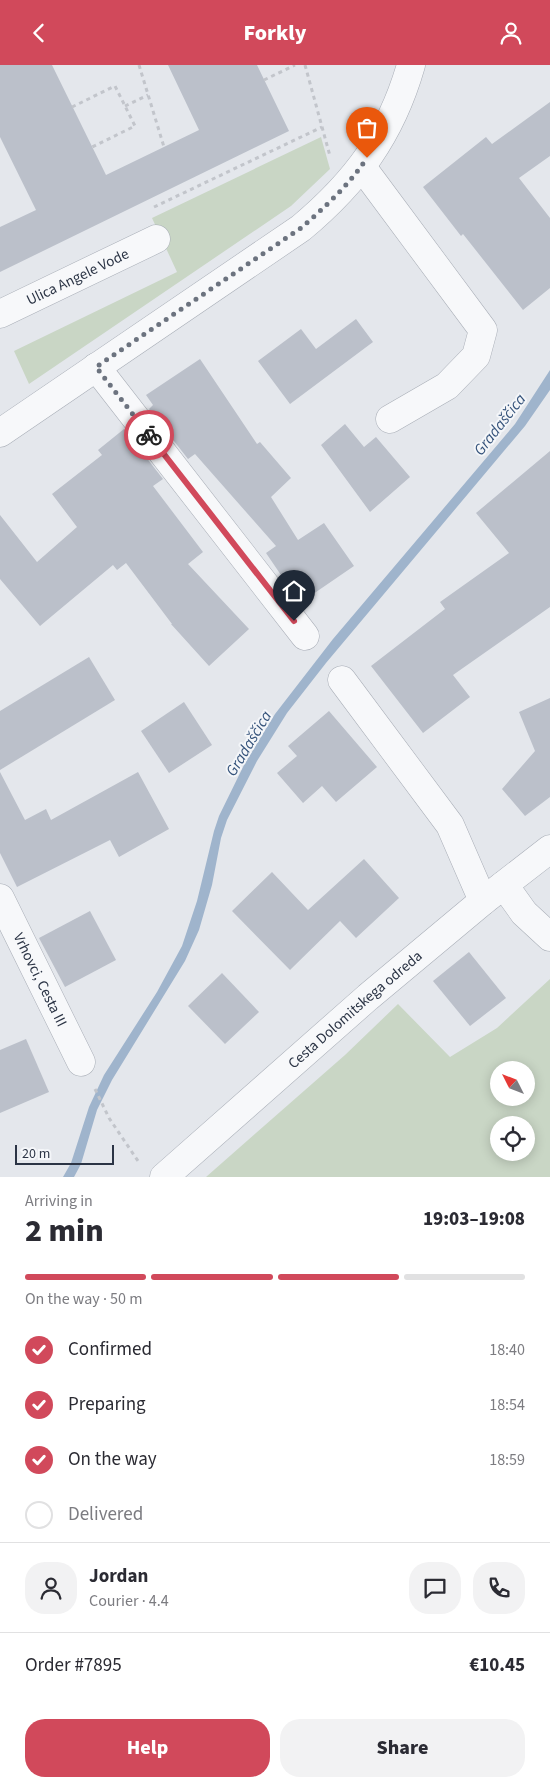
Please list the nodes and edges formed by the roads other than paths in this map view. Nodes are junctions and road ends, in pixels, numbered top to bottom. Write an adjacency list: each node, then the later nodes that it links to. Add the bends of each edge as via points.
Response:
1 (411, 65): 2 (street, via 390,123)
2 (362, 167): 5 (street, via 301,228); 6 (street, via 483,330 476,356 446,386)
3 (156, 239): 4 (street, Ulica Angele Vode)
4 (0, 314)
5 (96, 367): 7 (street); 8 (street)
6 (390, 419)
7 (0, 433)
8 (305, 637)
9 (342, 680): 13 (street, via 450,825)
10 (550, 849): 11 (street, Cesta Dolomitskega odreda)
11 (504, 885): 13 (street, Cesta Dolomitskega odreda); 14 (street, via 524,913)
12 (0, 898): 15 (street, Vrhovci, Cesta III)
13 (483, 901): 16 (street, Cesta Dolomitskega odreda)
14 (550, 937)
15 (87, 1073)
16 (153, 1171)

